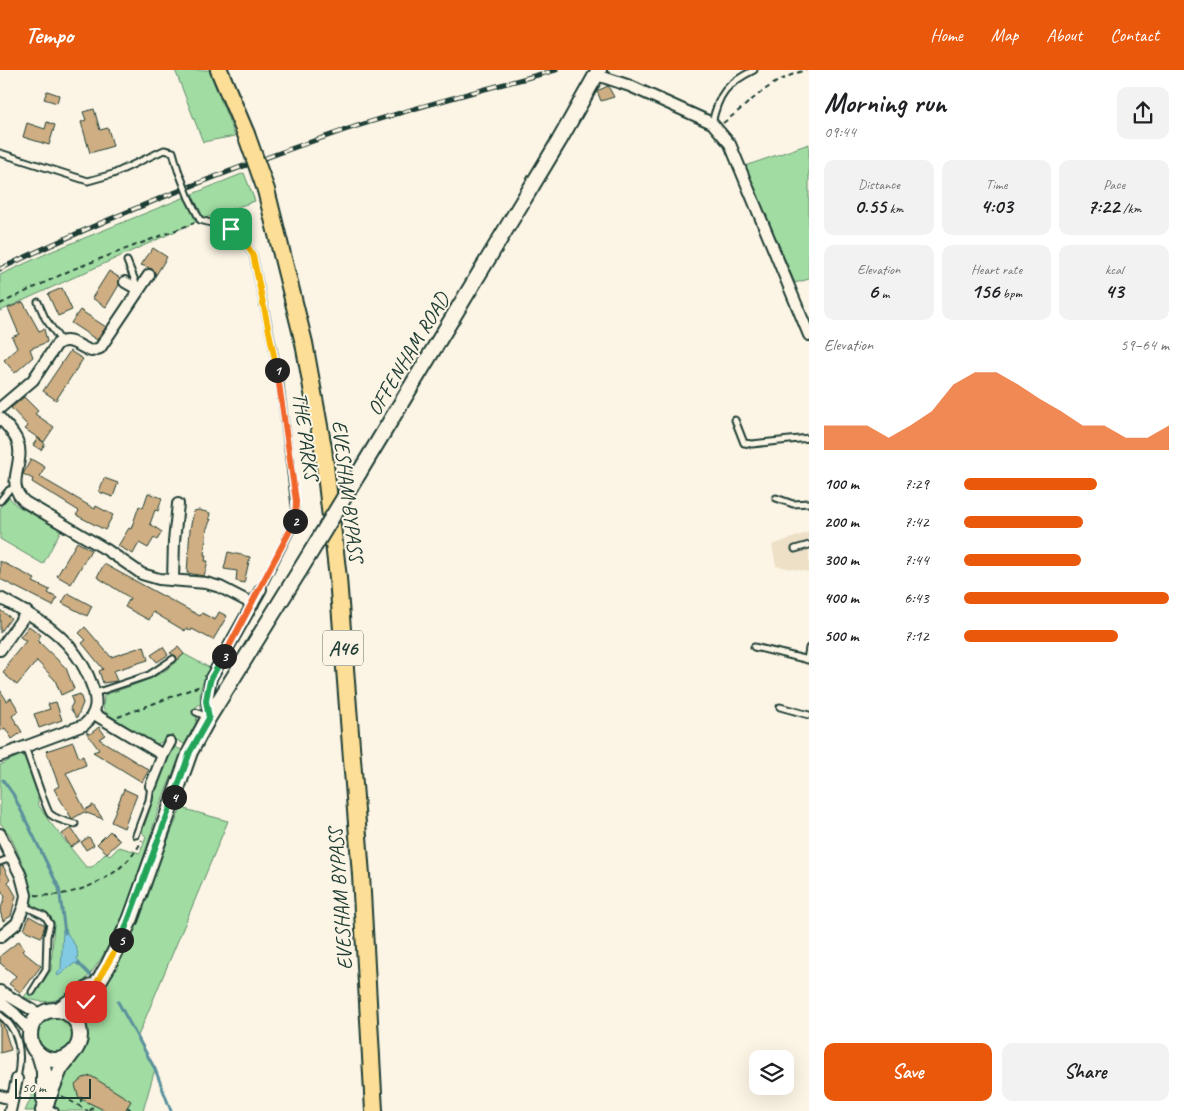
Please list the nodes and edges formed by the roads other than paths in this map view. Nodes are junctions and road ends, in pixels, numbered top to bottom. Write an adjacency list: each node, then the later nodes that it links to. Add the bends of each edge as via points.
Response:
1 (219, 70): 67 (highway, EVESHAM BYPASS / A46, bridge, via 266,190 304,343 323,448 338,578 361,875)
2 (754, 70): 4 (lane, via 731,82 723,91)
3 (598, 72): 4 (street); 37 (main road, OFFENHAM ROAD, bridge, via 360,473 300,570)
4 (715, 126): 11 (street, via 730,144)
5 (0, 153): 25 (lane, THE PARKS, bridge, via 88,181 112,174 164,150 173,152 200,220 231,229 243,239 253,255 279,377 296,514)
6 (127, 261): 9 (lane)
7 (149, 275): 9 (street)
8 (125, 282): 9 (street)
9 (138, 290): 12 (street, via 100,348 91,351 73,342)
10 (38, 302): 12 (lane)
11 (809, 335)
12 (61, 342): 13 (street, via 32,380)
13 (0, 408)
14 (0, 418): 17 (street, via 18,443)
15 (735, 420): 16 (lane, via 744,443)
16 (809, 438)
17 (15, 488): 19 (lane); 24 (street, via 25,502 142,574)
18 (776, 498): 20 (lane, via 792,504)
19 (0, 501)
20 (809, 503)
21 (178, 504): 24 (street)
22 (809, 545): 23 (lane)
23 (795, 549)
24 (173, 580): 27 (street, via 220,587)
25 (261, 589): 27 (street, THE PARKS)
26 (0, 598): 28 (street)
27 (253, 604): 37 (street, THE PARKS, via 210,682)
28 (27, 612): 31 (street); 34 (street, via 80,657)
29 (754, 647): 33 (lane)
30 (809, 648): 33 (lane)
31 (0, 650)
32 (173, 659): 34 (lane, via 149,675)
33 (808, 660)
34 (95, 693): 36 (street)
35 (780, 707): 38 (lane)
36 (94, 714): 40 (street, via 75,730); 41 (street)
37 (202, 715): 51 (main road, OFFENHAM ROAD, via 131,918)
38 (809, 715)
39 (170, 742): 41 (street)
40 (25, 747): 42 (street); 44 (lane, via 41,789 43,804 49,813)
41 (163, 755): 43 (street)
42 (0, 756)
43 (151, 786): 46 (lane)
44 (75, 824)
45 (0, 834): 47 (street)
46 (136, 835)
47 (11, 858): 48 (lane); 49 (street, via 26,894)
48 (0, 862)
49 (24, 906): 50 (street, via 16,923); 53 (lane, via 45,916 50,924 46,969)
50 (2, 935)
51 (98, 982): 55 (main road, OFFENHAM ROAD); 58 (main road, OFFENHAM ROAD)
52 (0, 991): 57 (street)
53 (32, 992)
54 (0, 1002): 59 (street)
55 (58, 1010): 57 (main road); 58 (main road, via 73,1018)
56 (0, 1015): 62 (lane, via 18,1040 21,1062)
57 (41, 1015): 59 (main road)
58 (78, 1025): 61 (main road, via 80,1041)
59 (30, 1031): 60 (main road, via 32,1044)
60 (39, 1054): 61 (main road, via 55,1060); 65 (main road)
61 (71, 1055): 65 (main road, via 60,1069)
62 (17, 1079): 64 (street)
63 (0, 1096): 64 (street)
64 (12, 1099): 66 (street)
65 (49, 1110)
66 (10, 1111)
67 (374, 1111)

